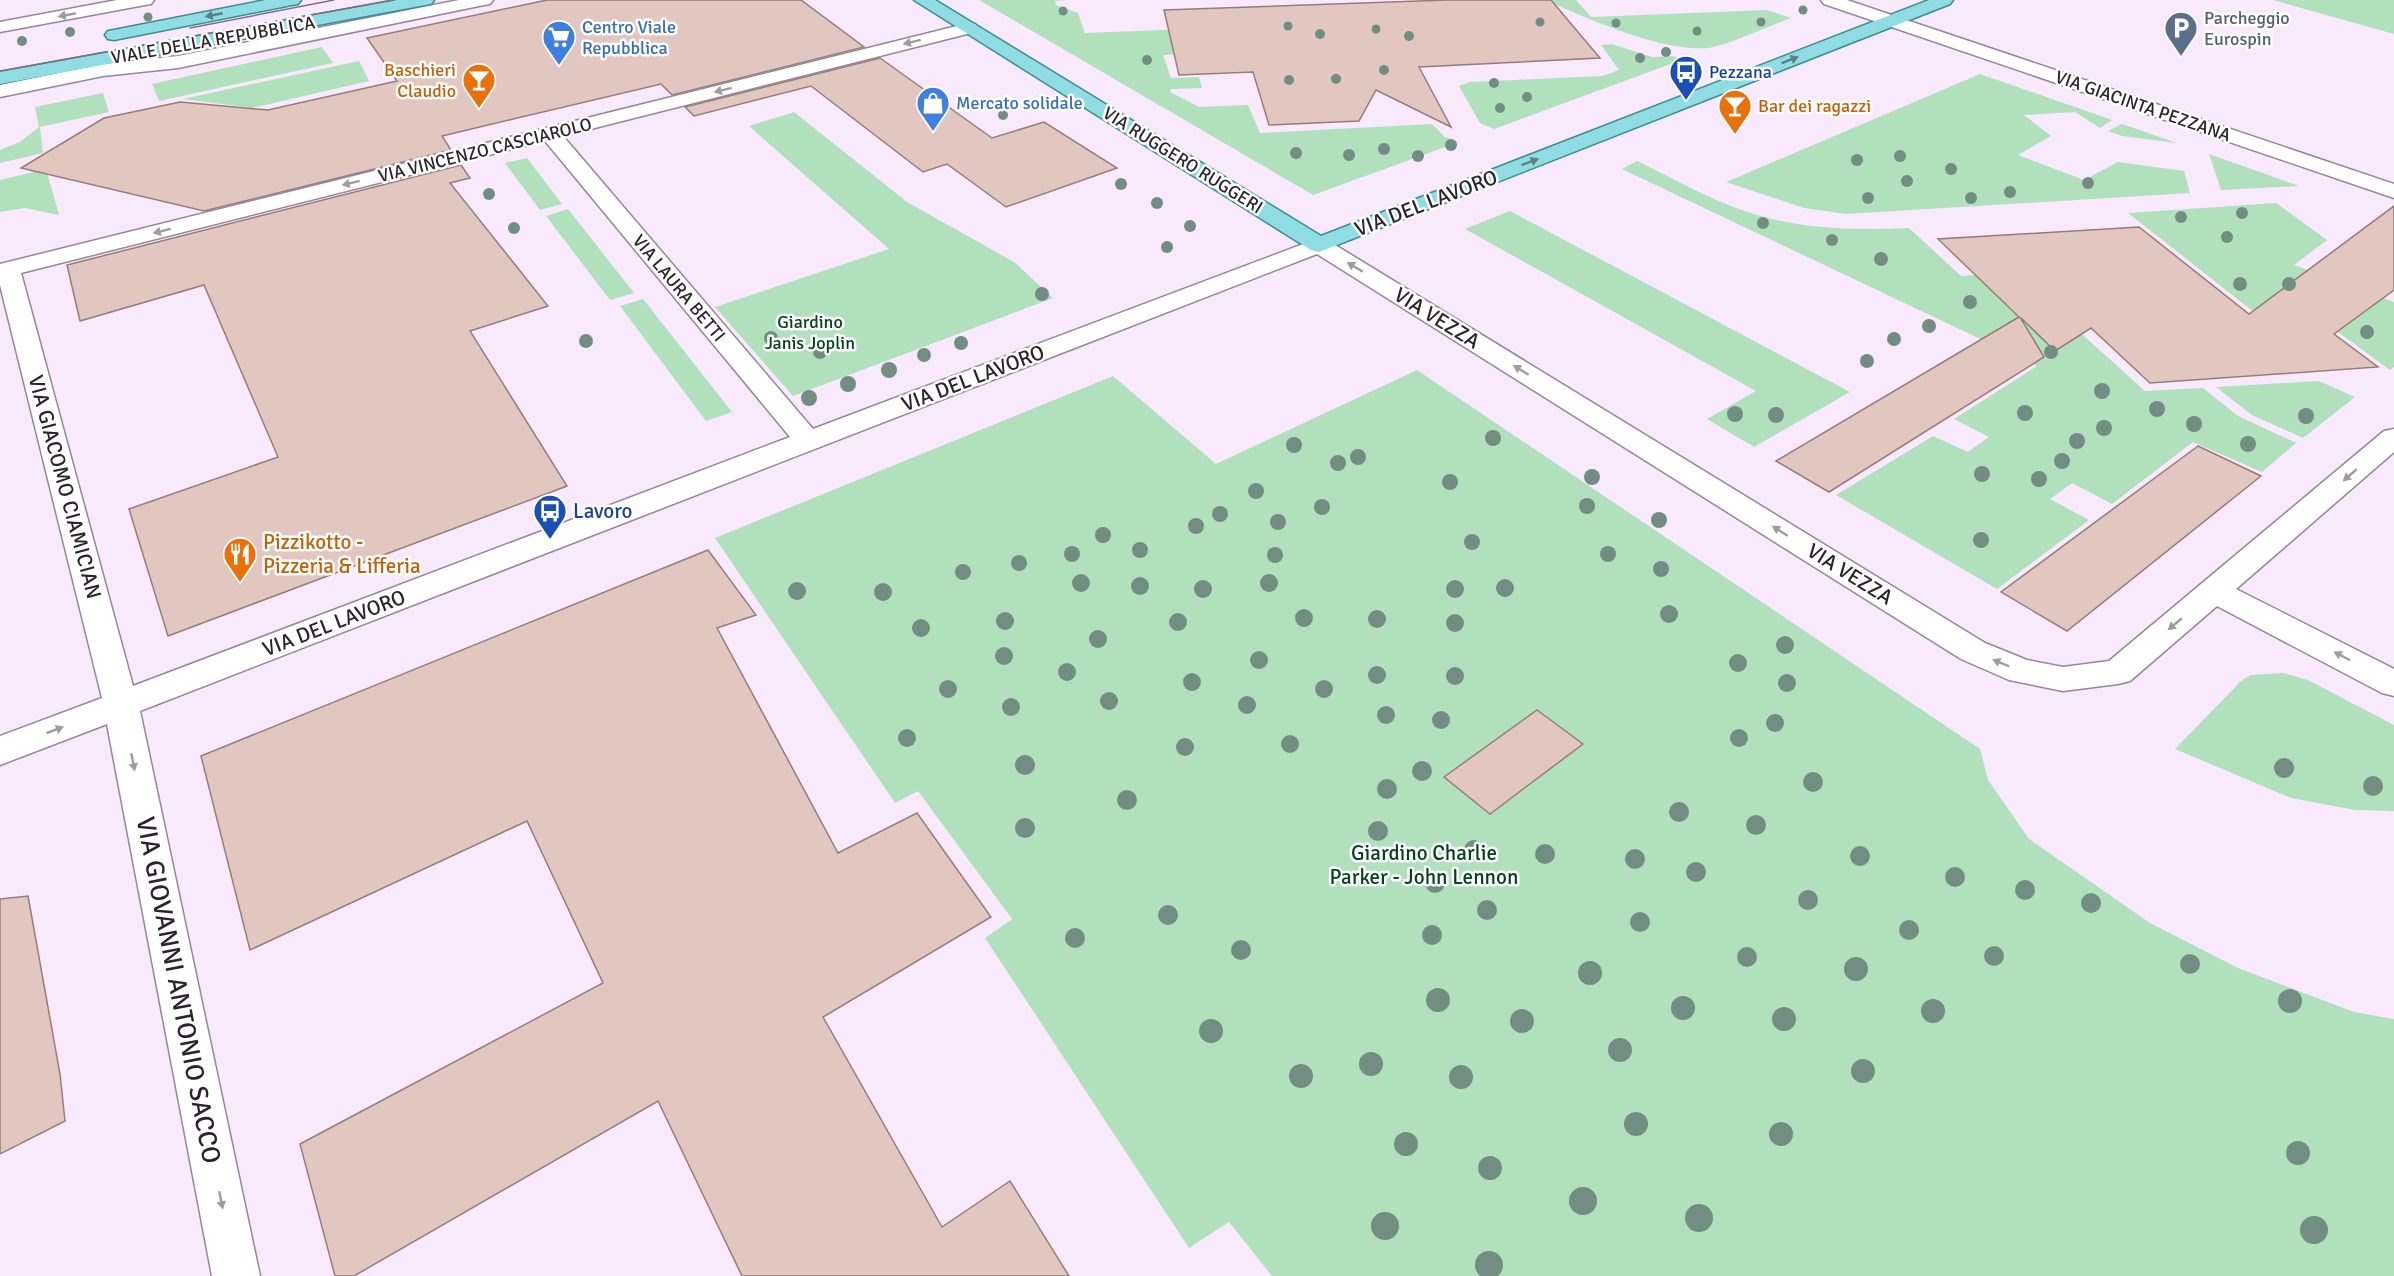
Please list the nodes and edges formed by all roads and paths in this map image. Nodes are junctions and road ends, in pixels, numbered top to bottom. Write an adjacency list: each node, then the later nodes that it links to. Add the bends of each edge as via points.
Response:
1 (145, 0): 9 (street, one-way to 9)
2 (292, 0): 11 (main road, VIALE DELLA REPUBBLICA, one-way to 11)
3 (425, 0): 12 (main road, VIALE DELLA REPUBBLICA)
4 (484, 0): 13 (street, via 178,62 103,70)
5 (923, 0): 10 (main road, VIA RUGGERO RUGGERI)
6 (1830, 0): 8 (street, VIA GIACINTA PEZZANA)
7 (1944, 0): 8 (main road, VIA DEL LAVORO)
8 (1891, 21): 15 (street, VIA GIACINTA PEZZANA); 16 (main road, VIA DEL LAVORO, one-way to 8)
9 (0, 27)
10 (969, 28): 14 (street, VIA VINCENZO CASCIAROLO, one-way to 14); 16 (main road, VIA RUGGERO RUGGERI)
11 (98, 38)
12 (0, 78)
13 (0, 91)
14 (550, 134): 17 (street, VIA VINCENZO CASCIAROLO, one-way to 17); 19 (street, VIA LAURA BETTI)
15 (2394, 191)
16 (1319, 245): 19 (street, VIA DEL LAVORO); 20 (street, VIA VEZZA, one-way to 16, via 2118,672 2063,679 2021,671 1973,651)
17 (4, 270): 22 (street, VIA GIACOMO CIAMICIAN)
18 (2394, 438): 20 (street, VIA VEZZA, one-way to 20)
19 (808, 441): 22 (street, VIA DEL LAVORO)
20 (2214, 591): 21 (street, one-way to 20)
21 (2394, 684)
22 (121, 705): 23 (street, VIA DEL LAVORO, one-way to 22); 24 (street, VIA GIOVANNI ANTONIO SACCO, one-way to 24)
23 (0, 751)
24 (236, 1276)

